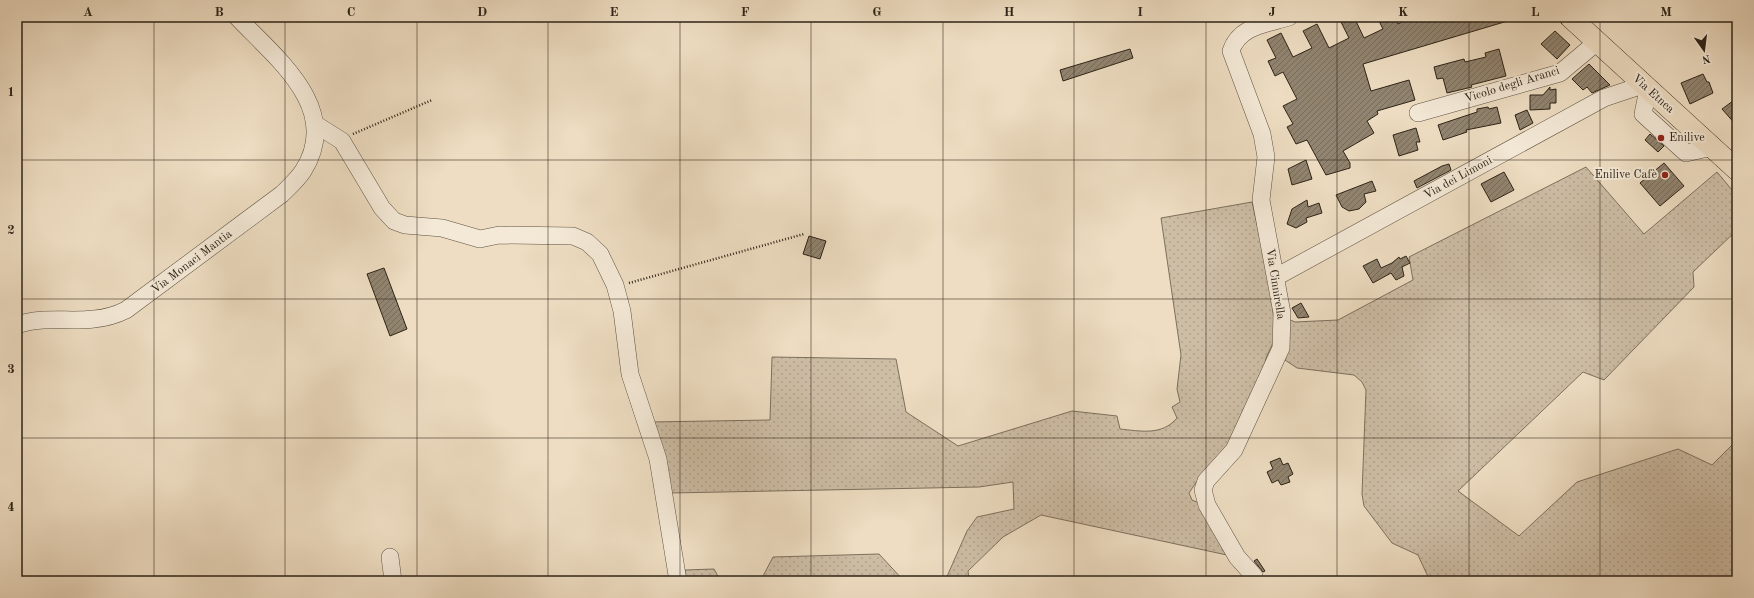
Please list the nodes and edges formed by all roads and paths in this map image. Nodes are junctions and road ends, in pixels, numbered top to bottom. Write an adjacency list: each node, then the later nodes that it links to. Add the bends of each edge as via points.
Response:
1 (237, 17): 8 (street, Via Monaci Mantia, via 303,90)
2 (1289, 17): 12 (street, Via Cinnirella, via 1250,28 1239,36 1231,51 1262,134 1266,157 1261,200)
3 (1570, 17): 4 (main road, Via Etnea)
4 (1597, 42): 5 (main road, Via Etnea); 7 (street, Vicolo degli Aranci, via 1560,73)
5 (1646, 87): 10 (main road, Via Etnea); 12 (street, Via dei Limoni, via 1604,98)
6 (432, 100): 9 (path)
7 (1418, 113)
8 (315, 124): 9 (street); 14 (street, Via Monaci Mantia, via 316,141 311,156 302,172 282,194 126,310 110,317 40,321)
9 (345, 138): 13 (street, via 382,208 394,221 405,225 442,228 480,238 499,234 573,236 587,242 600,254)
10 (1737, 170)
11 (804, 234): 13 (path)
12 (1276, 277): 18 (street, Via Cinnirella, via 1282,313 1281,348 1234,450 1206,480 1203,490 1207,505 1237,557 1254,576)
13 (620, 285): 17 (street, via 630,374 659,466)
14 (17, 325)
15 (390, 557): 16 (street)
16 (393, 581)
17 (678, 581)
18 (1255, 581)

